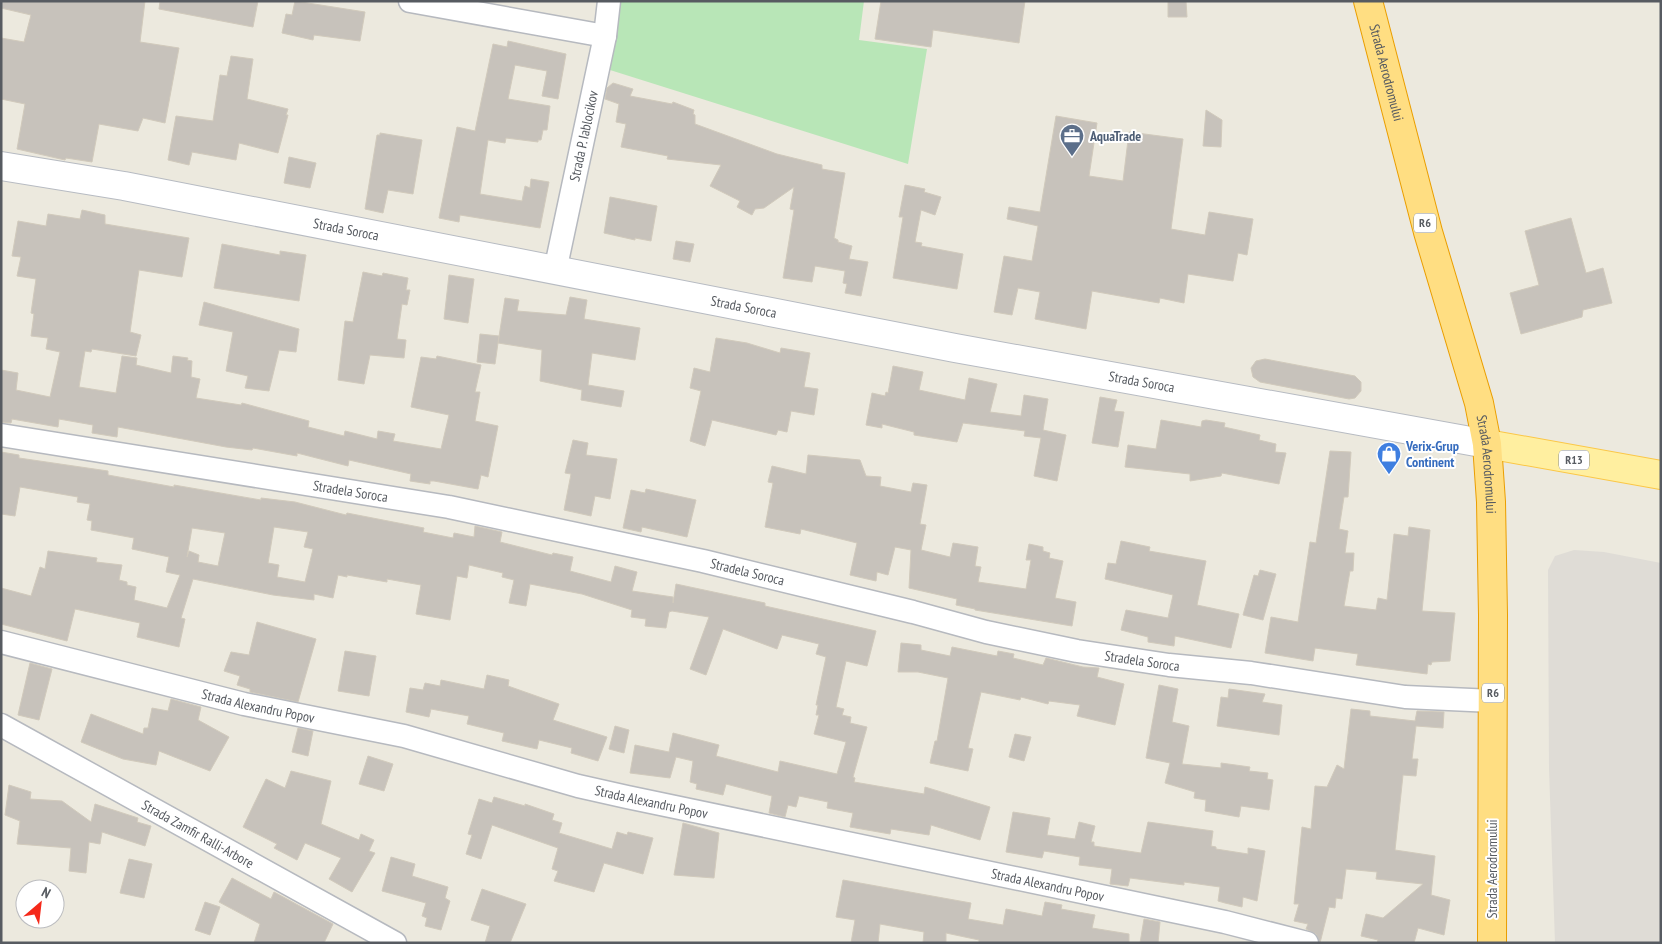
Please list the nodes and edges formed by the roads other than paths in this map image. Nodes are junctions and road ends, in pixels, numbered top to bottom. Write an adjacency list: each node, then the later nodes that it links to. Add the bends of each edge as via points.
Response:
1 (410, 1): 4 (street)
2 (609, 1): 4 (street, Strada P. Iablocikov)
3 (1368, 1): 8 (highway, Strada Aerodromului / R6, via 1428,232 1479,403)
4 (605, 36): 6 (street, Strada P. Iablocikov)
5 (1, 166): 6 (street, Strada Soroca, via 124,186)
6 (555, 271): 8 (street, Strada Soroca, via 955,348)
7 (1, 435): 11 (street, Stradela Sorocа, via 449,507 703,561 986,632 1069,649 1405,697)
8 (1487, 444): 9 (main road, R13); 11 (highway, Strada Aerodromului / R6, via 1492,502)
9 (1661, 475)
10 (1, 642): 14 (street, Strada Alexandru Popov, via 244,704 404,736 627,797 1225,922)
11 (1493, 701): 15 (highway, Strada Aerodromului / R6)
12 (1, 725): 13 (street, Strada Zamfir Ralli-Arbore)
13 (390, 942)
14 (1307, 943)
15 (1492, 943)

